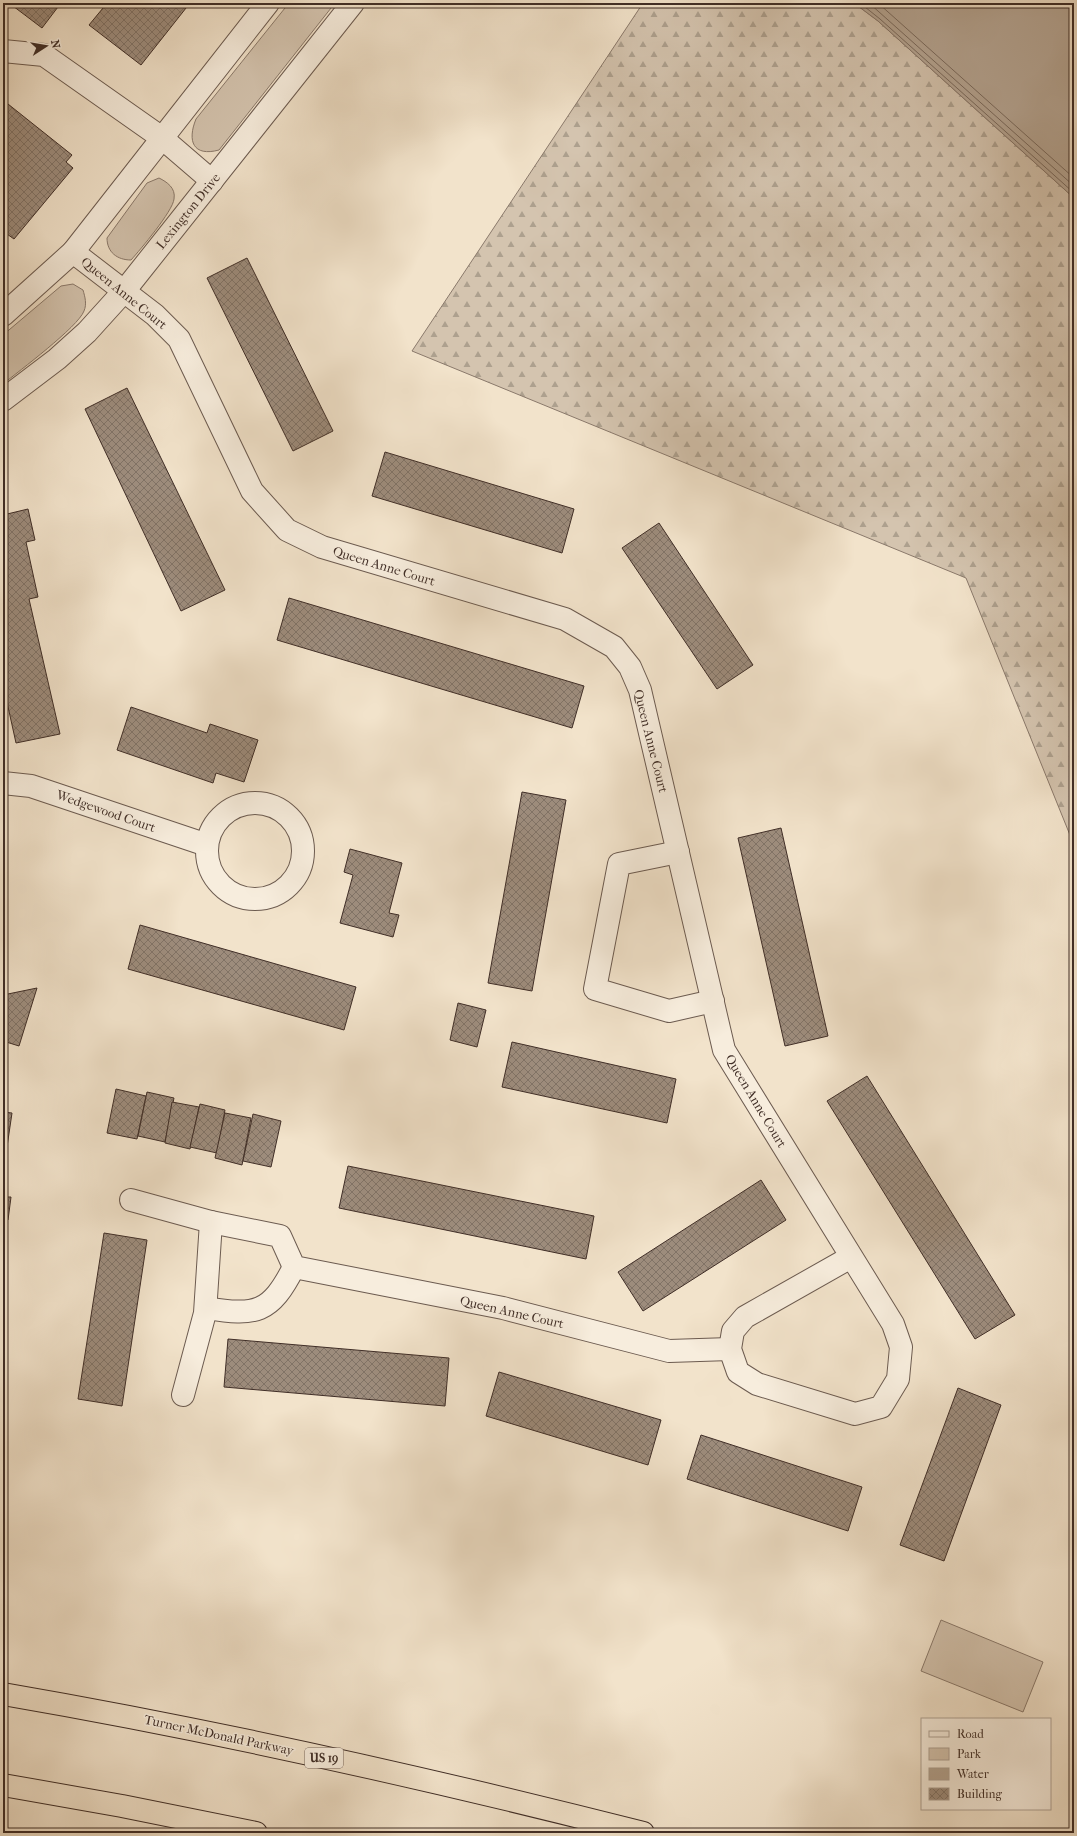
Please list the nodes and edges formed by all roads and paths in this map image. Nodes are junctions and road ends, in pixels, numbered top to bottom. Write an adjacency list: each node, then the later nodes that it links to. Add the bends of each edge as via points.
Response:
1 (268, 3): 4 (street)
2 (353, 3): 5 (street, Lexington Drive)
3 (3, 51): 4 (street, via 44,55)
4 (162, 138): 5 (street); 6 (street)
5 (212, 181): 7 (street, Lexington Drive)
6 (73, 252): 7 (street, Queen Anne Court); 8 (street)
7 (125, 290): 9 (street, Lexington Drive, via 87,332 57,359); 12 (street, Queen Anne Court, via 179,339 252,491 287,530 322,547 565,619 614,647 630,667 640,690)
8 (3, 315)
9 (3, 400)
10 (3, 783): 11 (street, Wedgewood Court, via 30,786)
11 (207, 845): 11 (street, via 208,862 215,878 228,891 244,898 262,898 278,893 292,881 301,863 302,844 296,825 282,811 264,803 244,803 226,811 213,826)
12 (678, 852): 13 (street, Queen Anne Court); 13 (street, via 619,864 595,989 669,1011)
13 (713, 1001): 16 (street, Queen Anne Court, via 724,1050)
14 (131, 1200): 15 (street)
15 (211, 1222): 17 (street, via 280,1236); 18 (street)
16 (851, 1257): 19 (street, via 745,1316 733,1331); 19 (street, Queen Anne Court, via 893,1324 901,1347 898,1379 881,1407 855,1414 756,1384 738,1372)
17 (294, 1267): 18 (street, via 286,1285 262,1308 232,1312); 19 (street, Queen Anne Court, via 503,1308 669,1351)
18 (206, 1308): 20 (street)
19 (730, 1349)
20 (184, 1394)
21 (3, 1694): 24 (highway, Turner McDonald Parkway / US 19, via 221,1735 456,1787)
22 (3, 1785): 23 (highway)
23 (256, 1833)
24 (643, 1833)

